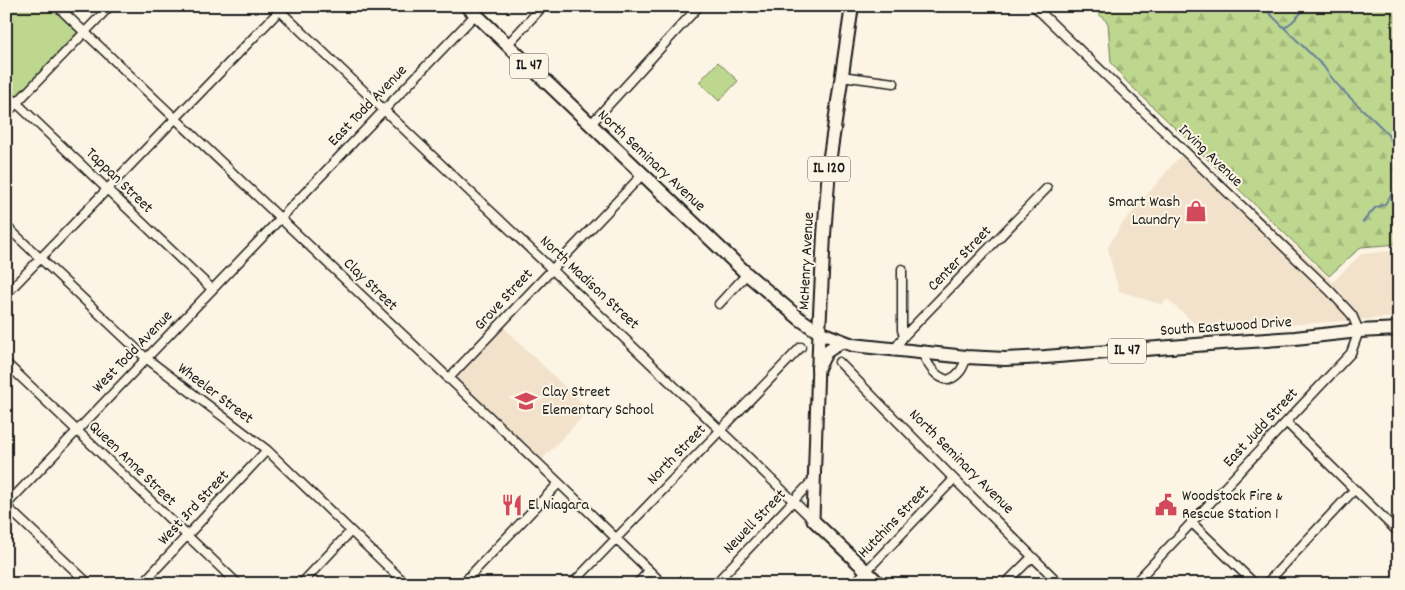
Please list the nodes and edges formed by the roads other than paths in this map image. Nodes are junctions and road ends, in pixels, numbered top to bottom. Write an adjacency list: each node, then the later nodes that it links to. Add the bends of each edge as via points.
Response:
1 (57, 6): 9 (street, Clay Street)
2 (110, 6): 9 (street)
3 (544, 6): 10 (street)
4 (700, 6): 18 (street)
5 (852, 6): 11 (main road, McHenry Avenue / IL 120)
6 (1034, 6): 34 (street, Irving Avenue, via 1330,291 1352,315)
7 (280, 8): 15 (street, North Madison Street); 17 (street)
8 (471, 10): 10 (main road, North Seminary Avenue / IL 47); 15 (street, East Todd Avenue)
9 (85, 33): 14 (street); 17 (street, Clay Street)
10 (507, 45): 18 (main road, North Seminary Avenue / IL 47)
11 (841, 76): 12 (street); 30 (main road, McHenry Avenue / IL 120, via 830,156)
12 (894, 83)
13 (6, 93): 14 (street, Tappan Street)
14 (17, 103): 16 (street); 21 (street, Tappan Street)
15 (384, 109): 22 (street, East Todd Avenue); 26 (street, North Madison Street)
16 (6, 114)
17 (176, 119): 21 (street); 22 (street, Clay Street)
18 (590, 126): 19 (main road, North Seminary Avenue / IL 47)
19 (642, 175): 26 (street, Grove Street); 27 (main road, North Seminary Avenue / IL 47)
20 (1047, 188): 36 (street, Center Street)
21 (108, 189): 24 (street); 28 (street, Tappan Street)
22 (280, 218): 28 (street, West Todd Avenue); 46 (street, Clay Street)
23 (6, 226): 24 (street, Wheeler Street)
24 (41, 259): 29 (street); 42 (street, Wheeler Street)
25 (902, 269): 36 (street)
26 (551, 270): 46 (street, Grove Street); 49 (street, North Madison Street)
27 (747, 274): 31 (street); 32 (main road, North Seminary Avenue / IL 47)
28 (212, 289): 42 (street, West Todd Avenue)
29 (6, 294)
30 (821, 294): 32 (main road, via 809,314); 35 (main road, McHenry Avenue / IL 120)
31 (719, 304)
32 (797, 317): 35 (main road, North Seminary Avenue / IL 47)
33 (1399, 329): 34 (main road, South Eastwood Drive / IL 47)
34 (1359, 331): 41 (main road, South Eastwood Drive / IL 47, via 1046,357); 47 (street, East Judd Street, via 1351,353)
35 (819, 332): 37 (main road, South Eastwood Drive / IL 47); 45 (main road, McHenry Avenue / IL 120)
36 (904, 336): 39 (street, Center Street)
37 (842, 340): 39 (main road, South Eastwood Drive / IL 47); 45 (main road, via 826,352)
38 (801, 347): 49 (street, North Street)
39 (894, 350): 40 (main road, South Eastwood Drive / IL 47)
40 (922, 353): 41 (main road, South Eastwood Drive / IL 47); 41 (street, via 937,376 948,380 965,365)
41 (966, 357)
42 (146, 358): 48 (street, West Todd Avenue); 50 (street, Wheeler Street)
43 (839, 362): 52 (street, North Seminary Avenue)
44 (6, 363): 48 (street, Queen Anne Street)
45 (818, 368): 51 (main road, McHenry Avenue / IL 120)
46 (448, 379): 53 (street, Clay Street)
47 (1286, 422): 54 (street); 58 (street, East Judd Street)
48 (77, 430): 56 (street, West Todd Avenue); 61 (street, Queen Anne Street)
49 (720, 430): 55 (street, North Madison Street); 62 (street, North Street)
50 (267, 450): 59 (street, Wheeler Street); 61 (street, West 3rd Street)
51 (814, 479): 55 (street, Newell Street); 57 (main road, McHenry Avenue / IL 120)
52 (954, 479): 63 (street, North Seminary Avenue); 65 (street, Hutchins Street)
53 (559, 483): 62 (street, Clay Street); 71 (street)
54 (1354, 490): 60 (street); 82 (street)
55 (794, 501): 57 (street, North Madison Street); 75 (street, Newell Street)
56 (6, 505): 66 (street)
57 (813, 520): 65 (main road, North Madison Street)
58 (1191, 522): 80 (street, East Judd Street); 81 (street)
59 (351, 531): 69 (street); 70 (street, Wheeler Street)
60 (1399, 533)
61 (187, 536): 67 (street, West 3rd Street); 68 (street, Queen Anne Street)
62 (615, 539): 64 (street, Clay Street); 72 (street, North Street)
63 (1032, 556): 78 (street); 79 (street, North Seminary Avenue)
64 (650, 571): 73 (street); 74 (street, Clay Street)
65 (866, 571): 76 (street, Hutchins Street); 77 (main road, North Madison Street)
66 (89, 584)
67 (142, 584)
68 (238, 584)
69 (300, 584)
70 (406, 584)
71 (462, 584)
72 (572, 584)
73 (637, 584)
74 (663, 584)
75 (715, 584)
76 (854, 584)
77 (880, 584)
78 (1006, 584)
79 (1060, 584)
80 (1134, 584)
81 (1255, 584)
82 (1266, 584)

